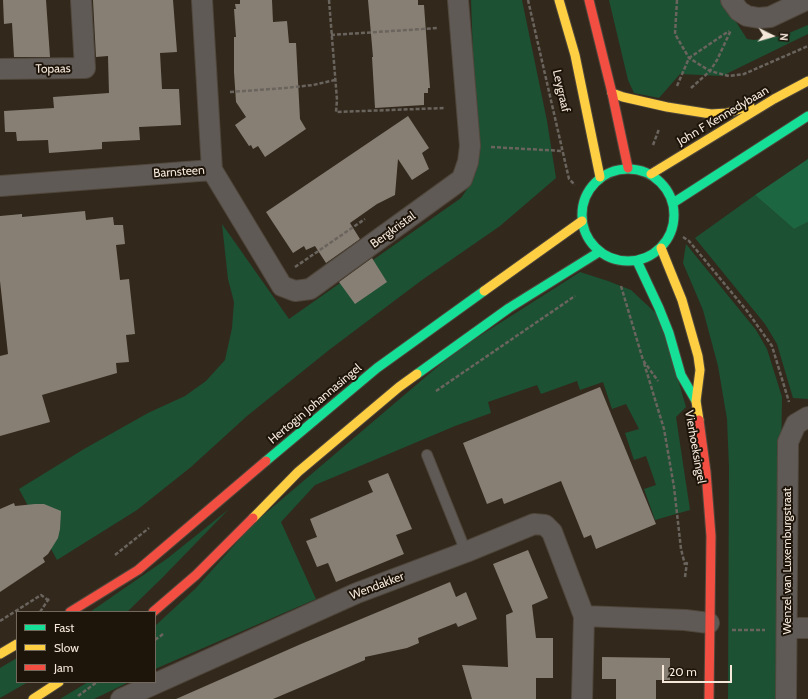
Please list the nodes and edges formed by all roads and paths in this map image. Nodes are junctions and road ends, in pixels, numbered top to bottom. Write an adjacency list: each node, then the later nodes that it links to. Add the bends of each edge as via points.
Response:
1 (81, 0): 15 (street, Topaas, via 85,68)
2 (202, 0): 20 (street, Barnsteen)
3 (328, 0): 12 (path)
4 (458, 0): 25 (street, Bergkristal)
5 (528, 0): 26 (path, Leygraaf)
6 (559, 0): 27 (main road, Leygraaf, via 576,55)
7 (589, 0): 19 (main road)
8 (677, 0): 14 (path, via 675,34)
9 (731, 0): 10 (street, via 747,16 759,18 770,17)
10 (806, 0)
11 (441, 28): 12 (path)
12 (331, 35): 17 (path)
13 (808, 46): 16 (path, via 744,74 730,76)
14 (688, 58): 16 (path); 16 (path, via 731,29); 22 (path)
15 (0, 69)
16 (710, 71): 22 (path)
17 (335, 80): 20 (path, via 286,88); 23 (path, via 336,112)
18 (808, 81): 21 (main road, John F Kennedybaan)
19 (612, 93): 22 (main road); 29 (main road)
20 (208, 94): 30 (street, Barnsteen)
21 (774, 99): 22 (main road, via 718,114); 28 (main road, John F Kennedybaan)
22 (667, 107): 28 (path, via 648,157)
23 (445, 108)
24 (808, 116): 36 (main road)
25 (470, 146): 26 (path); 46 (street, Bergkristal, via 462,179 310,289 295,291 282,286)
26 (563, 151): 33 (path, Leygraaf, via 569,179)
27 (597, 162): 32 (main road, Leygraaf); 33 (path)
28 (665, 166): 31 (main road, John F Kennedybaan)
29 (628, 168): 31 (main road); 32 (main road, via 613,170)
30 (212, 170): 34 (street, Barnsteen); 46 (street, Bergkristal)
31 (651, 174): 36 (main road, via 669,191)
32 (600, 177): 38 (main road, via 585,196)
33 (575, 185): 35 (path)
34 (0, 186)
35 (572, 191)
36 (673, 203): 41 (main road, via 673,228)
37 (368, 218): 46 (path)
38 (582, 221): 42 (main road, via 591,243); 57 (main road, Hertogin Johannasingel, via 377,368 138,570)
39 (685, 231): 40 (path)
40 (683, 237): 43 (path, via 676,250); 52 (path, via 747,310 772,346)
41 (661, 248): 43 (main road, Vierhoeksingel); 44 (main road)
42 (599, 252): 44 (main road, via 615,260); 58 (main road, via 509,308 399,387 298,472 196,575)
43 (665, 260): 51 (main road, Vierhoeksingel, via 682,300 698,356 700,370)
44 (637, 261): 45 (main road, Vierhoeksingel)
45 (642, 272): 48 (path, via 619,273); 51 (main road, Vierhoeksingel, via 669,332 681,375)
46 (278, 279)
47 (580, 293): 50 (path)
48 (643, 360): 49 (path); 55 (path, via 664,429 685,565)
49 (660, 385)
50 (436, 391)
51 (696, 401): 61 (main road, Vierhoeksingel, via 706,472 711,536)
52 (802, 421): 62 (street, Wenzel van Luxemburgstraat, via 788,442)
53 (427, 455): 54 (lane)
54 (466, 552): 59 (street, Wendakker, via 534,524 545,526 552,532); 72 (street, Wendakker, via 357,593)
55 (688, 558)
56 (48, 600): 60 (path, via 41,595)
57 (72, 611)
58 (154, 611)
59 (584, 616): 61 (street); 73 (street, Wendakker)
60 (0, 621)
61 (709, 623): 62 (path, via 732,630); 74 (main road, Vierhoeksingel)
62 (787, 628): 63 (street); 75 (street, Wenzel van Luxemburgstraat)
63 (808, 628)
64 (166, 631): 65 (path)
65 (156, 639)
66 (16, 645): 67 (main road)
67 (0, 654)
68 (57, 683): 70 (main road)
69 (96, 683): 71 (path)
70 (33, 699)
71 (72, 699)
72 (121, 699)
73 (582, 699)
74 (709, 699)
75 (786, 699)

